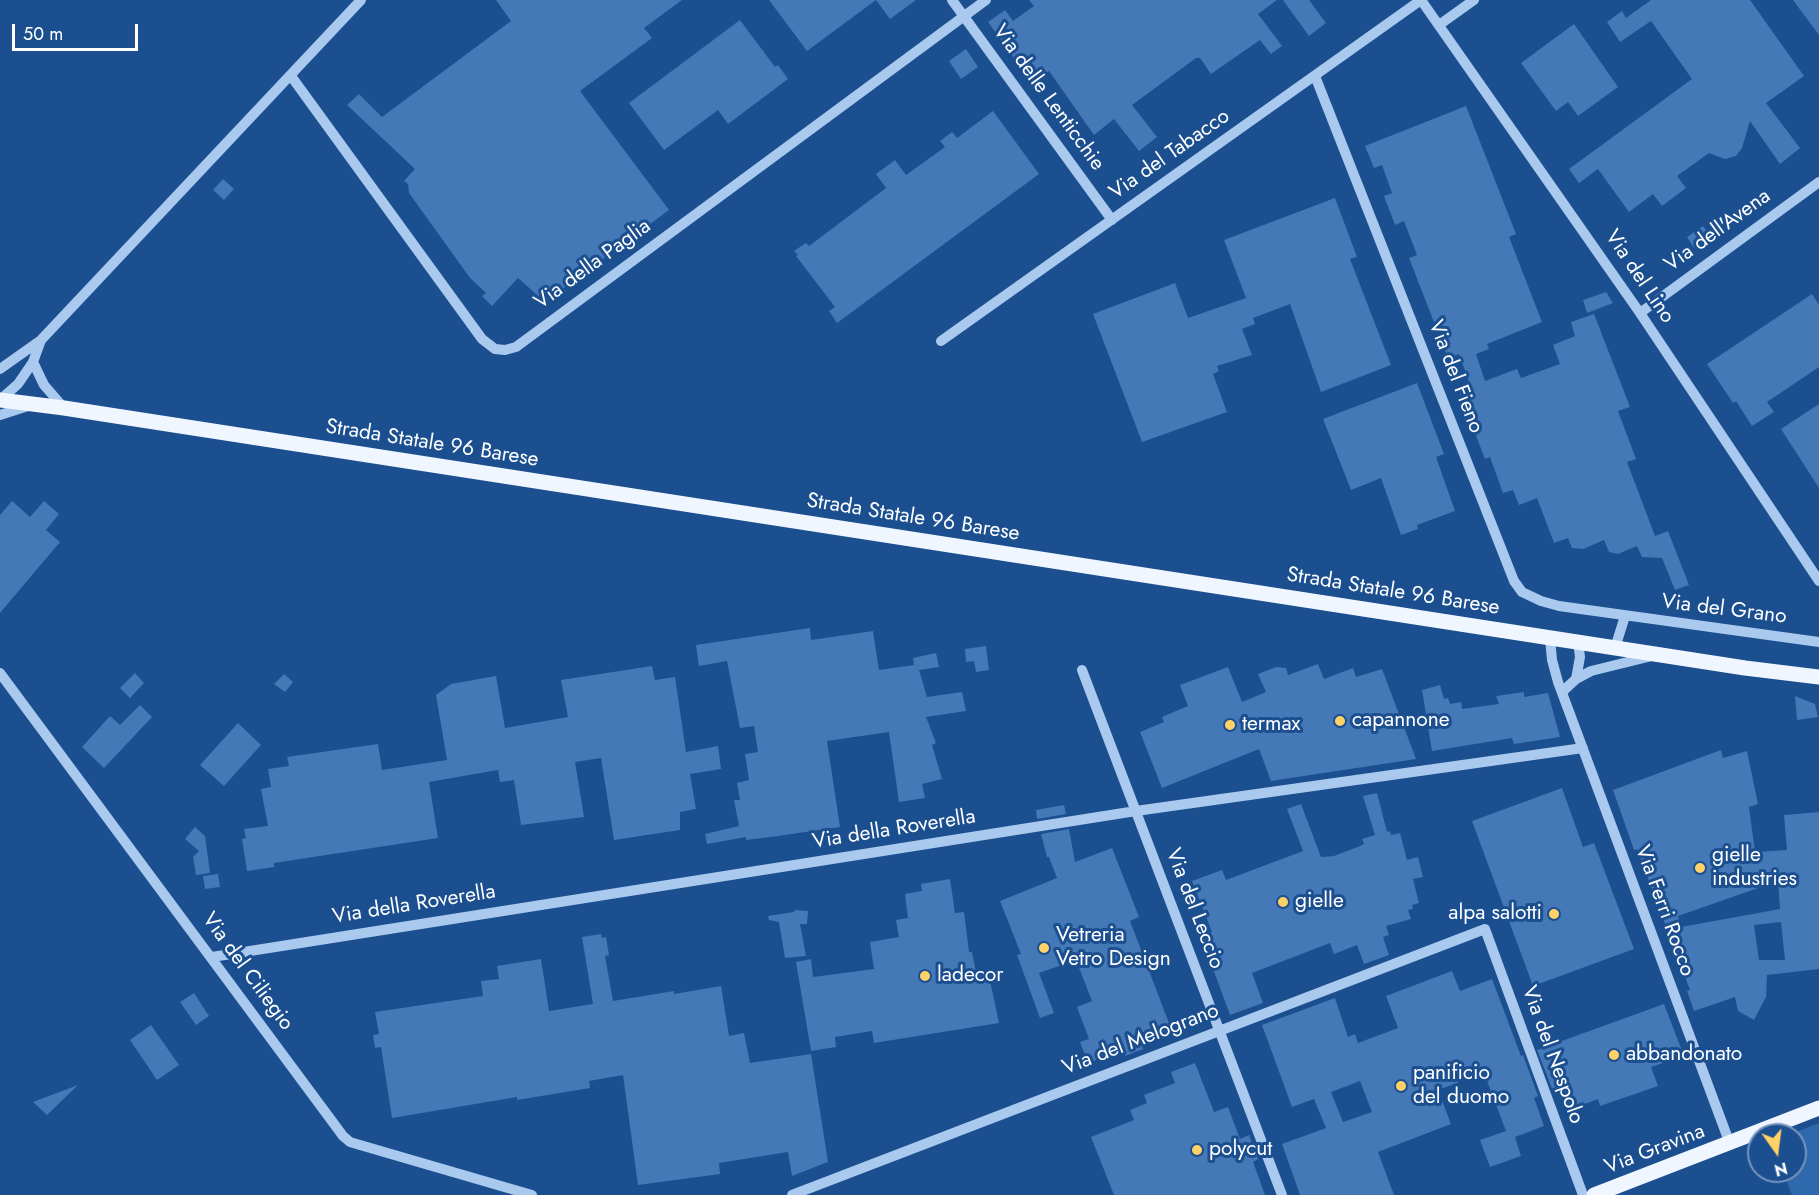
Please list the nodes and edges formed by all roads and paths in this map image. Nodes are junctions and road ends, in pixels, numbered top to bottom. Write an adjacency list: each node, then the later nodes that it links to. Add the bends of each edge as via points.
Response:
1 (361, 0): 8 (street)
2 (952, 0): 6 (street, Via delle Lenticchie)
3 (986, 0): 6 (street, Via della Paglia)
4 (1421, 0): 7 (street, Via del Lino); 9 (street, Via del Tabacco)
5 (1474, 0): 7 (street)
6 (964, 16): 8 (street, Via della Paglia, via 516,347 505,350 495,349 482,339); 11 (street, Via delle Lenticchie)
7 (1439, 25): 12 (street, Via del Lino)
8 (291, 76): 13 (street)
9 (1315, 76): 11 (street, Via del Tabacco); 22 (street, Via del Fieno, via 1514,581 1522,592 1541,601)
10 (1819, 182): 12 (street, Via dell'Avena)
11 (1112, 220): 14 (street, Via del Tabacco)
12 (1640, 313): 21 (street, Via del Lino)
13 (41, 340): 15 (street); 16 (street)
14 (941, 341)
15 (33, 362): 17 (street, via 18,384); 19 (street, via 44,386)
16 (0, 369)
17 (0, 400): 18 (main road, Strada Statale 96 Barese)
18 (36, 405): 19 (main road, Strada Statale 96 Barese); 20 (street)
19 (64, 408): 23 (main road, Strada Statale 96 Barese)
20 (0, 415)
21 (1819, 581)
22 (1625, 616): 25 (street, Via del Grano); 26 (street)
23 (1550, 638): 24 (main road, Strada Statale 96 Barese); 32 (street, Via Ferri Rocco)
24 (1578, 642): 26 (main road, Strada Statale 96 Barese); 31 (street)
25 (1819, 642)
26 (1615, 648): 27 (main road, Strada Statale 96 Barese)
27 (1658, 654): 30 (main road, Strada Statale 96 Barese); 31 (street, via 1608,666)
28 (1082, 670): 34 (street, Via del Leccio)
29 (0, 673): 36 (street, Via del Ciliegio)
30 (1819, 677)
31 (1576, 679): 32 (street)
32 (1562, 692): 33 (street, Via Ferri Rocco)
33 (1583, 748): 34 (street, Via della Roverella); 39 (street, Via Ferri Rocco)
34 (1136, 812): 36 (street, Via della Roverella); 37 (street, Via del Leccio)
35 (1485, 929): 37 (street, Via del Melograno); 44 (street, Via del Nespolo)
36 (212, 957): 41 (street, Via del Ciliegio, via 350,1142)
37 (1219, 1030): 40 (street, Via del Melograno); 43 (street, Via del Leccio)
38 (1819, 1108): 39 (main road, Via Gravina)
39 (1730, 1144): 45 (main road, Via Gravina)
40 (808, 1192): 42 (street, Via del Melograno)
41 (532, 1195)
42 (792, 1195)
43 (1282, 1195)
44 (1583, 1195)
45 (1594, 1195)

